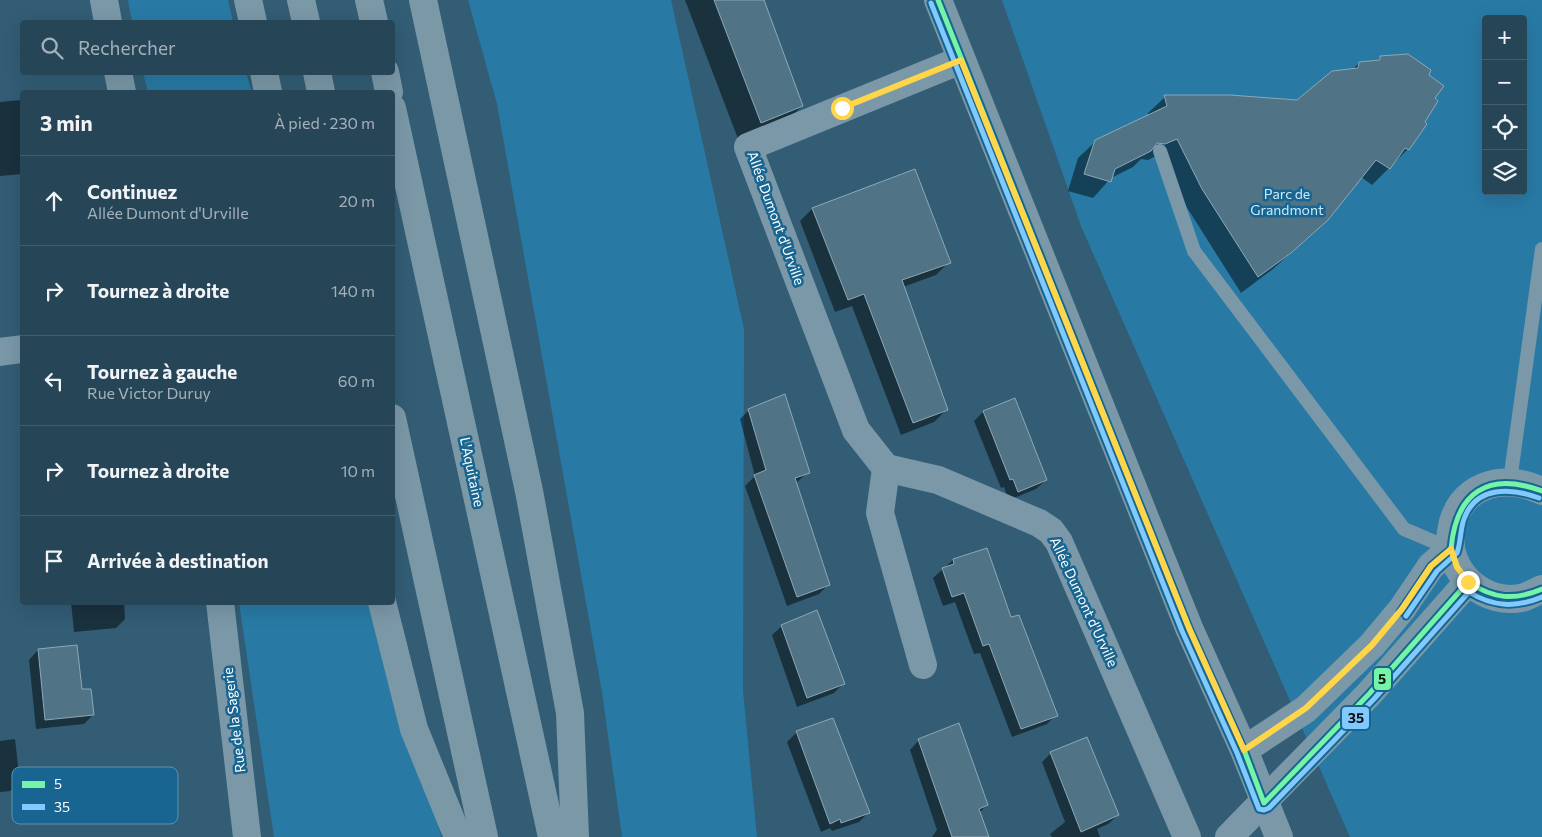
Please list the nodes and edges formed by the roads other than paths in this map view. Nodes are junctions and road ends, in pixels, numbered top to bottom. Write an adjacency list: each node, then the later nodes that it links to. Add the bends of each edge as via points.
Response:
1 (104, 0): 7 (street)
2 (248, 0): 8 (highway)
3 (301, 0): 9 (highway)
4 (369, 0): 10 (highway)
5 (423, 0): 41 (highway, via 525,473 569,704)
6 (938, 0): 11 (street)
7 (108, 20)
8 (253, 20)
9 (306, 20)
10 (374, 20)
11 (961, 60): 26 (street, Allée Dumont d'Urville, via 748,147 856,430); 35 (street, via 1189,628)
12 (119, 75): 16 (street)
13 (265, 75): 17 (highway)
14 (318, 75): 18 (highway)
15 (386, 75): 19 (highway)
16 (122, 90)
17 (268, 90)
18 (322, 90)
19 (389, 90)
20 (395, 122): 40 (highway, L'Aquitaine)
21 (1160, 151): 29 (lane, via 1194,251 1404,529)
22 (1542, 249): 27 (lane)
23 (20, 349): 24 (street)
24 (0, 352)
25 (395, 432): 39 (highway)
26 (886, 468): 34 (street, via 880,513); 42 (street, Allée Dumont d'Urville, via 938,480 1051,531 1059,542)
27 (1510, 481): 28 (street, via 1528,484); 29 (street, via 1490,484 1464,503 1450,532)
28 (1542, 491)
29 (1451, 549): 30 (street, via 1457,567); 35 (street, via 1431,566 1372,645 1306,708)
30 (1468, 582): 31 (street, via 1484,594 1504,599 1525,597); 36 (street, via 1369,694)
31 (1542, 589)
32 (220, 605): 37 (street, Rue de la Sagerie)
33 (383, 605): 38 (highway, via 414,729)
34 (923, 666)
35 (1244, 750): 36 (street)
36 (1264, 803): 43 (street); 44 (street)
37 (247, 837)
38 (458, 837)
39 (484, 837)
40 (552, 837)
41 (575, 837)
42 (1187, 837)
43 (1229, 837)
44 (1279, 837)

